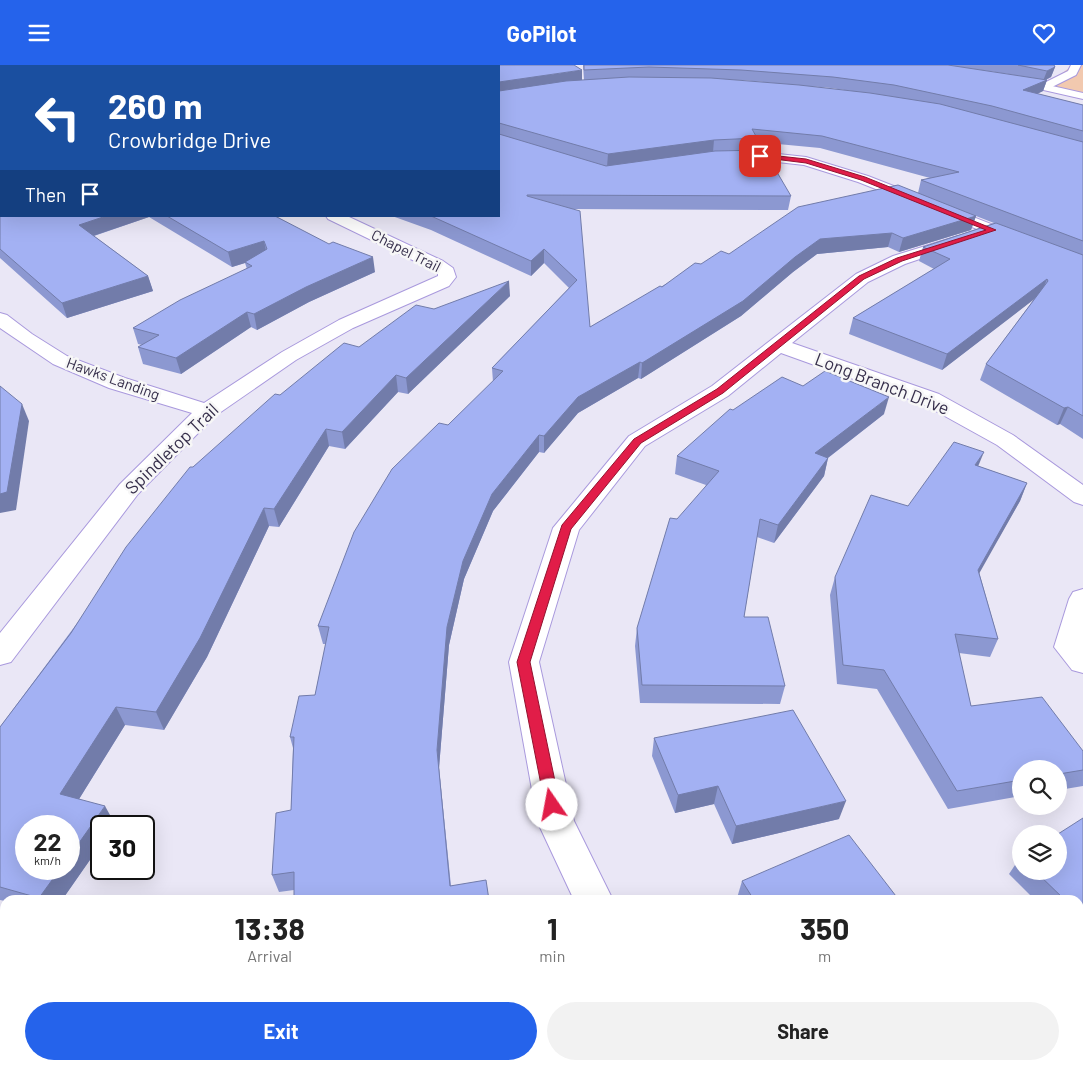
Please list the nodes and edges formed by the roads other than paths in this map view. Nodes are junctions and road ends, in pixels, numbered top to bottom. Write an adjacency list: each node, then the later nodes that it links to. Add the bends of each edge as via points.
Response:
1 (1076, 65): 3 (street, via 1072,73)
2 (995, 77): 3 (street)
3 (1044, 87): 4 (street)
4 (1083, 95)
5 (713, 158): 7 (street, via 760,156 806,161 863,179)
6 (336, 217): 9 (street, Chapel Trail, via 437,265 447,272)
7 (992, 230): 8 (street); 11 (street, via 899,260 862,278)
8 (1083, 266)
9 (447, 277): 12 (street, Spindletop Trail, via 443,282 346,324 288,356)
10 (0, 319): 12 (street, Hawks Landing, via 60,360 117,383)
11 (778, 345): 13 (street, Long Branch Drive, via 931,399 1005,439); 17 (street, via 720,391 637,441 566,528 524,662 556,823)
12 (207, 411): 15 (street, Spindletop Trail, via 129,489)
13 (1083, 497)
14 (1083, 599): 16 (street, via 1069,647)
15 (0, 655)
16 (1083, 662)
17 (592, 895)

